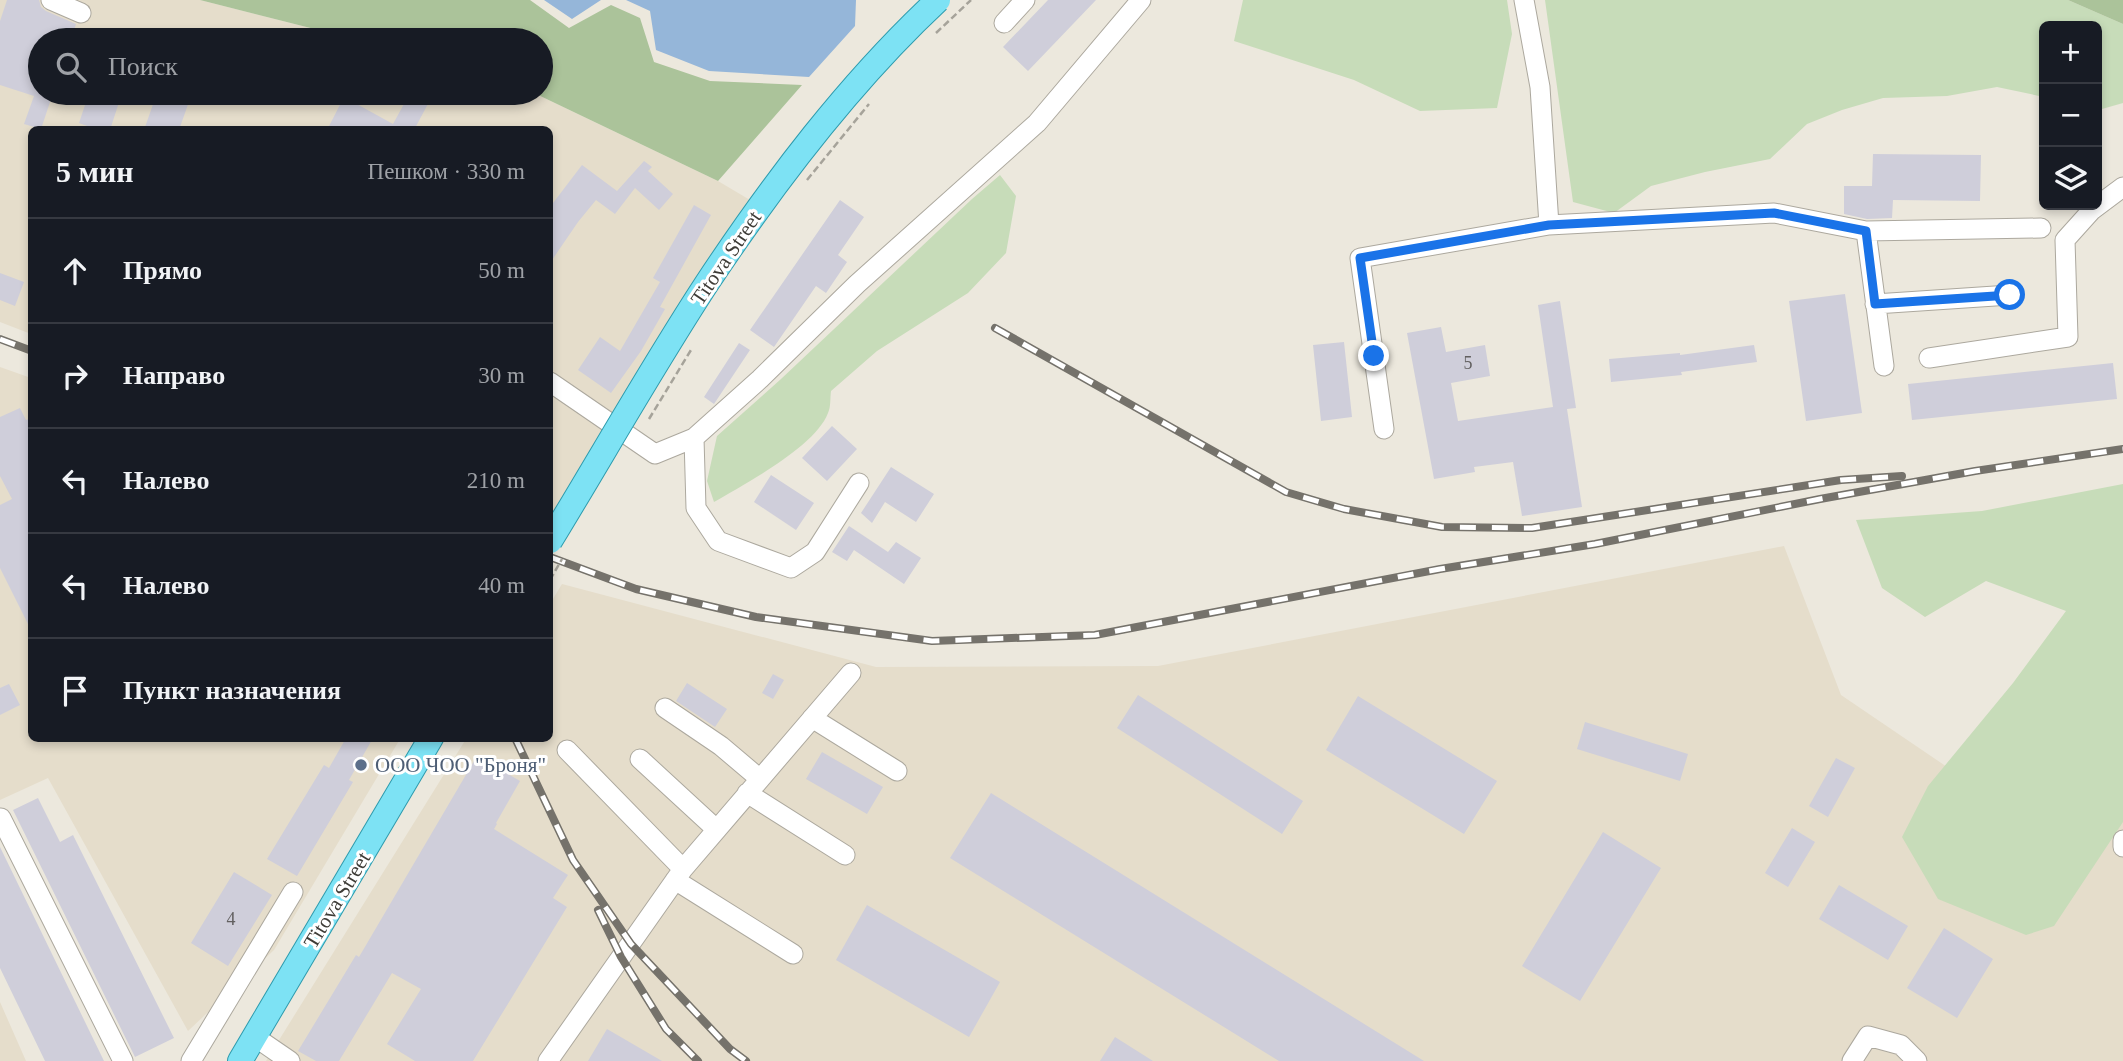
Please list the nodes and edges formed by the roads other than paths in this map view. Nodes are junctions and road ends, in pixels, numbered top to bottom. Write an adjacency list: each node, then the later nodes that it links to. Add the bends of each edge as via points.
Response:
1 (51, 0): 6 (lane)
2 (939, 0): 20 (main road, Titova Street, bridge, via 814,135 707,283)
3 (1025, 0): 7 (lane)
4 (1141, 0): 18 (lane, via 1037,122)
5 (1524, 0): 9 (lane, via 1540,87)
6 (81, 13)
7 (1004, 23)
8 (2123, 187): 14 (lane, via 2091,210 2065,240 2068,337)
9 (1549, 225): 11 (lane, via 1774,213); 17 (lane, via 1360,258)
10 (2041, 228): 11 (lane)
11 (1866, 231): 13 (lane)
12 (2010, 295): 13 (lane)
13 (1875, 304): 15 (lane)
14 (1929, 358)
15 (1884, 366)
16 (553, 384): 18 (lane, via 655,454)
17 (1384, 429)
18 (694, 438): 19 (lane, via 696,509 718,541 791,568 815,552)
19 (859, 483)
20 (557, 549)
21 (851, 673): 23 (lane)
22 (666, 708): 28 (lane, via 721,746)
23 (812, 718): 27 (lane); 28 (lane)
24 (429, 742): 37 (main road, Titova Street)
25 (567, 750): 34 (lane)
26 (640, 759): 30 (lane)
27 (897, 771)
28 (753, 786): 30 (lane); 33 (lane)
29 (1, 818): 38 (lane)
30 (716, 829): 34 (lane)
31 (2123, 841): 32 (lane)
32 (2123, 848)
33 (845, 855)
34 (679, 874): 36 (lane); 42 (lane)
35 (293, 892): 39 (lane)
36 (793, 954)
37 (255, 1037): 40 (main road, Titova Street); 41 (lane)
38 (123, 1061)
39 (191, 1061)
40 (240, 1061)
41 (290, 1061)
42 (548, 1061)
43 (1852, 1061): 44 (lane, via 1868,1036 1900,1045)
44 (1917, 1061)

